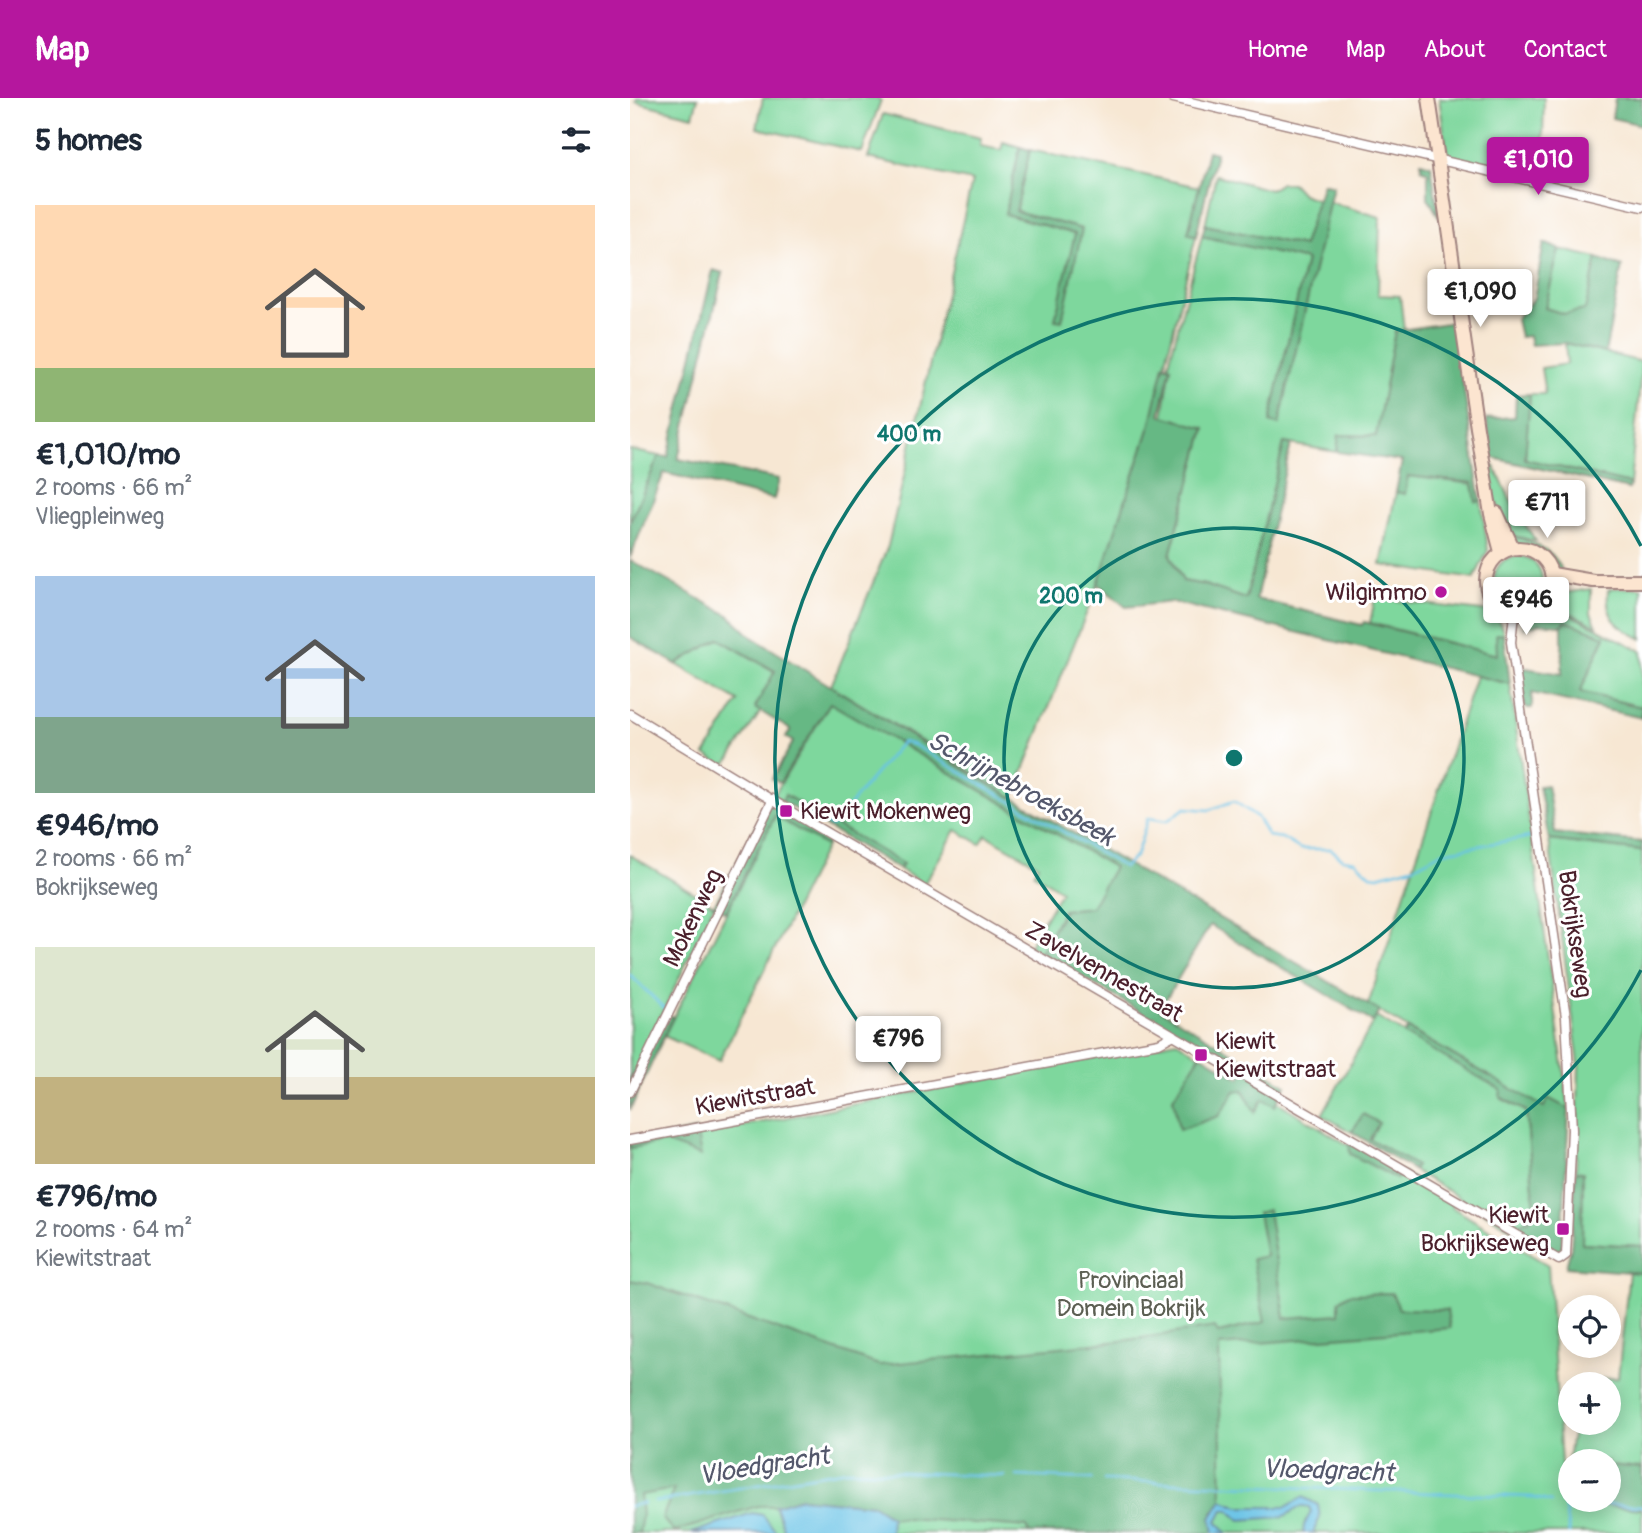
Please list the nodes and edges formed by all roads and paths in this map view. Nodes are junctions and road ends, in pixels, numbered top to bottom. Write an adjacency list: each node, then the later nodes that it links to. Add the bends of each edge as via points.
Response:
1 (1174, 98): 3 (street)
2 (1429, 98): 3 (street)
3 (1439, 160): 4 (street); 5 (street, via 1490,502)
4 (1642, 206)
5 (1507, 550): 6 (street, via 1534,551); 10 (street, via 1489,565 1486,583 1492,600)
6 (1552, 574): 7 (street); 9 (street)
7 (1593, 581): 8 (street); 9 (street)
8 (1642, 581)
9 (1551, 589): 10 (street, via 1538,608)
10 (1514, 614): 16 (street, Bokrijkseweg, via 1511,642 1566,1017 1572,1130 1566,1255)
11 (630, 714): 12 (street, Zavelvennestraat)
12 (773, 799): 13 (street, Zavelvennestraat); 14 (street, Mokenweg)
13 (1174, 1035): 15 (street, Kiewitstraat, via 1159,1043); 16 (street, Zavelvennestraat)
14 (630, 1091)
15 (630, 1140)
16 (1559, 1259)

